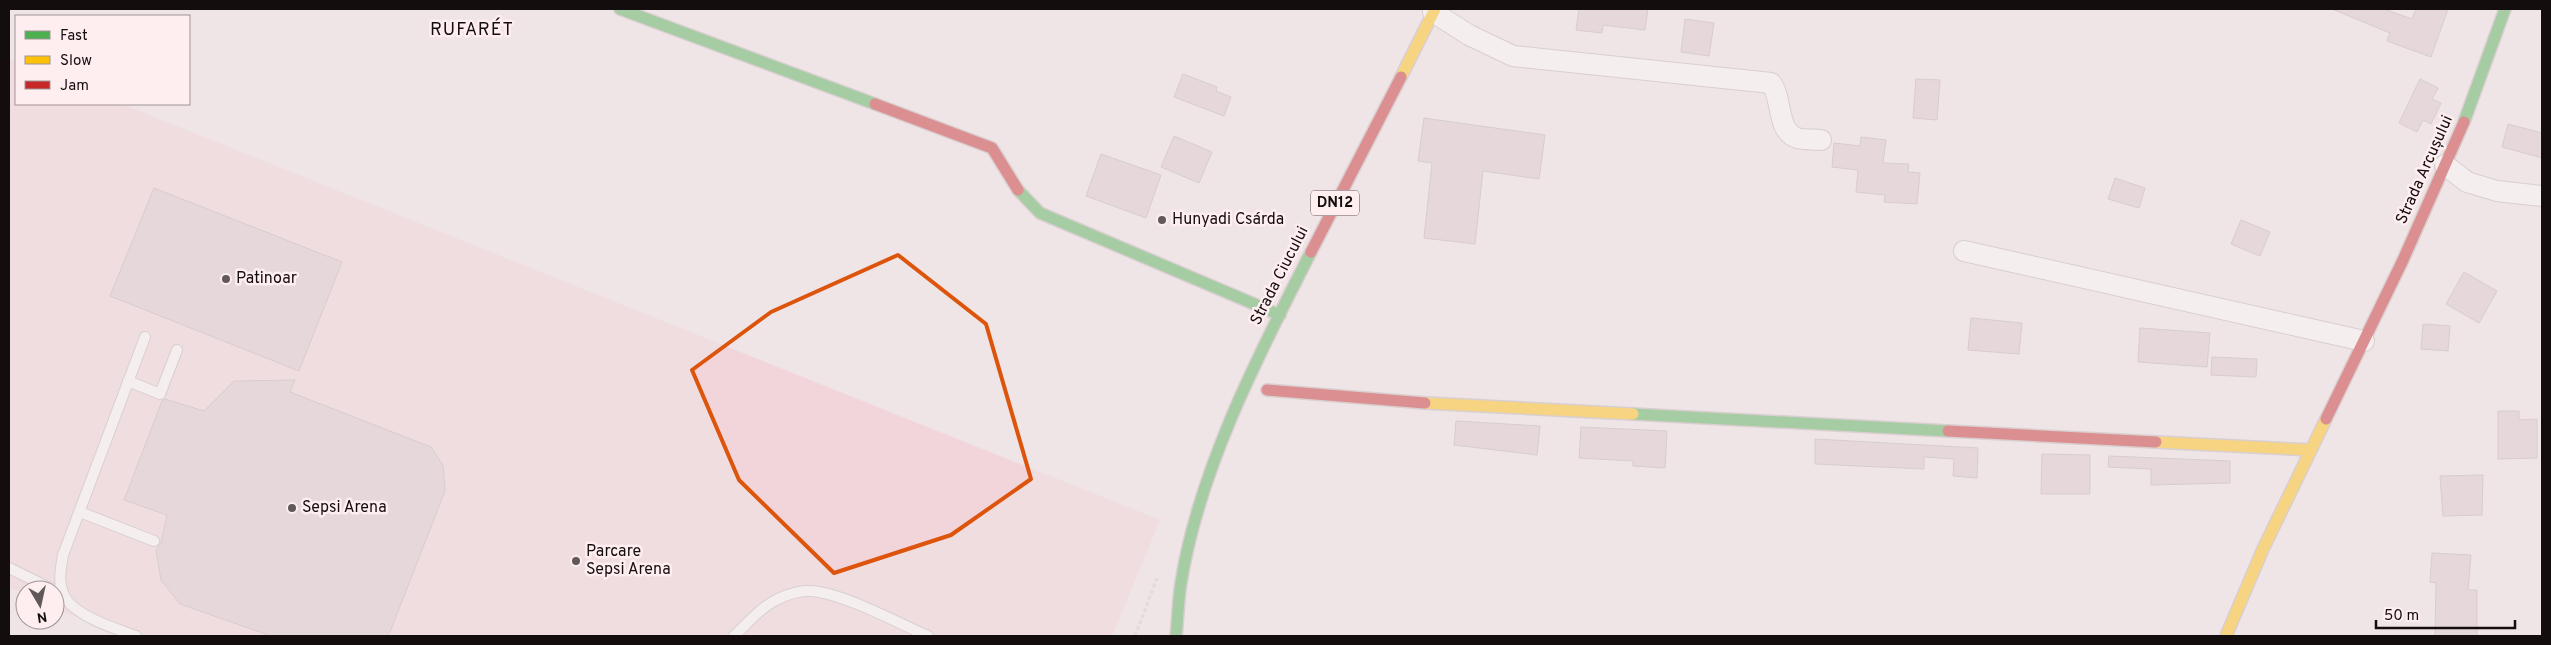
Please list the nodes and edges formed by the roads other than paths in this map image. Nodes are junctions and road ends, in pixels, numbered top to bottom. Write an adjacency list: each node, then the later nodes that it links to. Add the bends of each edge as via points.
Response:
1 (620, 9): 8 (street, via 992,148 1021,194 1040,213)
2 (2505, 9): 5 (street, Strada Arcușului, via 2474,100)
3 (1434, 10): 4 (street, via 1477,39 1513,56 1771,83 1777,91 1784,126 1789,134); 8 (street, Strada Ciucului / DN12)
4 (1821, 140)
5 (2445, 165): 6 (street, via 2467,182 2479,186); 10 (street, Strada Arcușului)
6 (2542, 196)
7 (1964, 251): 10 (street)
8 (1280, 315): 18 (street, Strada Ciucului / DN12, via 1240,399 1208,481)
9 (145, 337): 12 (lane)
10 (2364, 341): 14 (street, Strada Arcușului)
11 (177, 350): 12 (lane, via 160,394)
12 (128, 381): 15 (lane)
13 (1266, 390): 14 (street, via 1409,402)
14 (2311, 450): 27 (street, Strada Arcușului)
15 (80, 512): 16 (lane); 20 (lane, via 63,554)
16 (154, 541)
17 (9, 568): 19 (lane)
18 (1182, 577): 22 (street, DN12); 26 (street, DN12)
19 (33, 580)
20 (59, 580)
21 (65, 599): 23 (lane, via 99,622)
22 (1167, 613)
23 (136, 636)
24 (734, 636): 25 (lane, via 777,599 799,592 817,591)
25 (928, 636)
26 (1176, 636)
27 (2226, 636)

